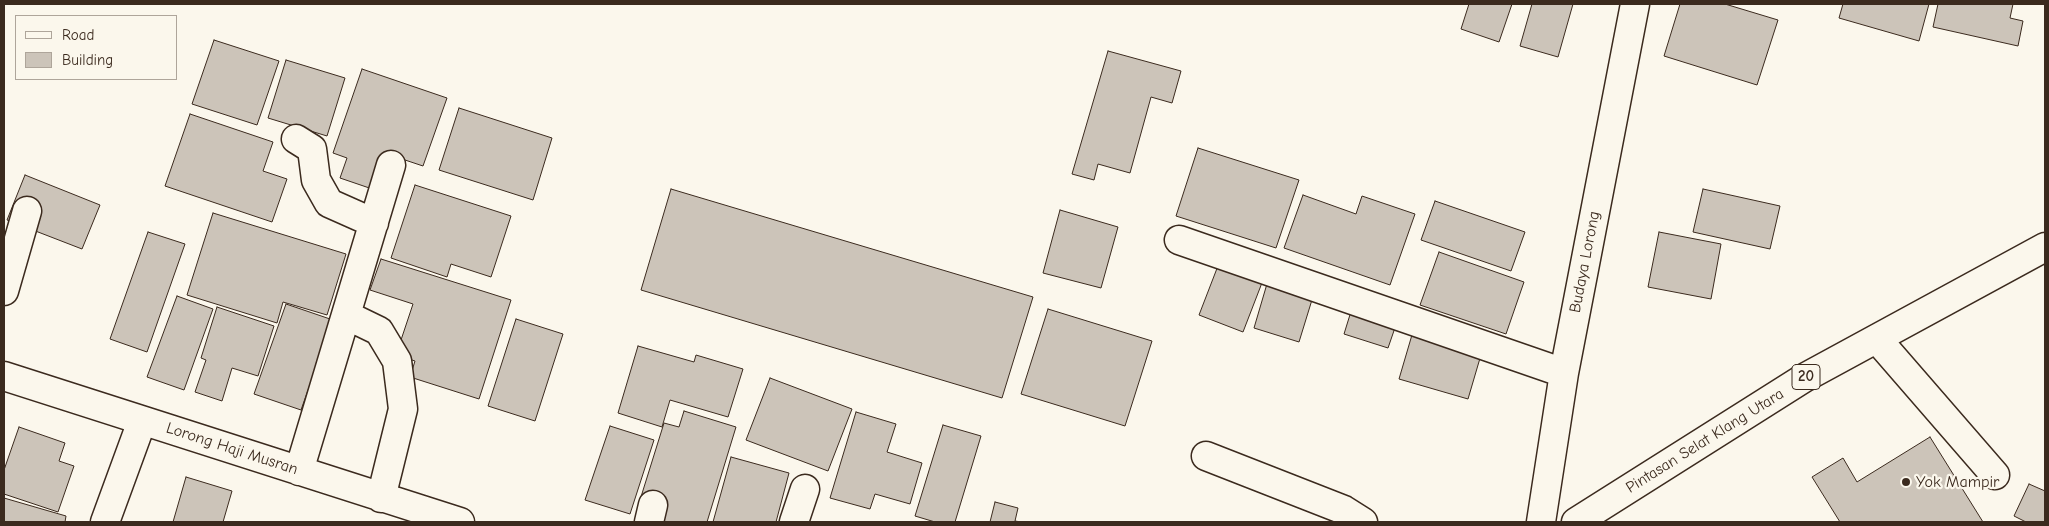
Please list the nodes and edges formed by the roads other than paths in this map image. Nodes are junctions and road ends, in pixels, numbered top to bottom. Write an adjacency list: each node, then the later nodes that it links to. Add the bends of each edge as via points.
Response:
1 (1635, 4): 11 (main road, Budaya Lorong)
2 (296, 140): 5 (main road, via 312,149 316,180 329,203)
3 (391, 165): 5 (main road)
4 (28, 211): 8 (main road)
5 (374, 223): 9 (main road)
6 (1179, 240): 11 (main road)
7 (2045, 247): 10 (main road, Pintasan Selat Klang Utara / 20)
8 (4, 291)
9 (346, 315): 15 (main road); 18 (main road, via 379,331 397,361 403,409)
10 (1876, 339): 16 (main road); 19 (main road, Pintasan Selat Klang Utara / 20, via 1804,378)
11 (1564, 373): 24 (main road, Budaya Lorong)
12 (4, 376): 13 (main road, Lorong Haji Musran)
13 (142, 420): 15 (main road, Lorong Haji Musran); 20 (main road)
14 (1206, 456): 23 (main road, via 1344,510)
15 (299, 471): 18 (main road, Lorong Haji Musran)
16 (1995, 475)
17 (805, 489): 22 (main road)
18 (381, 498): 21 (main road, Lorong Haji Musran)
19 (1592, 518)
20 (105, 522)
21 (460, 522)
22 (794, 522)
23 (1362, 522)
24 (1541, 522)

